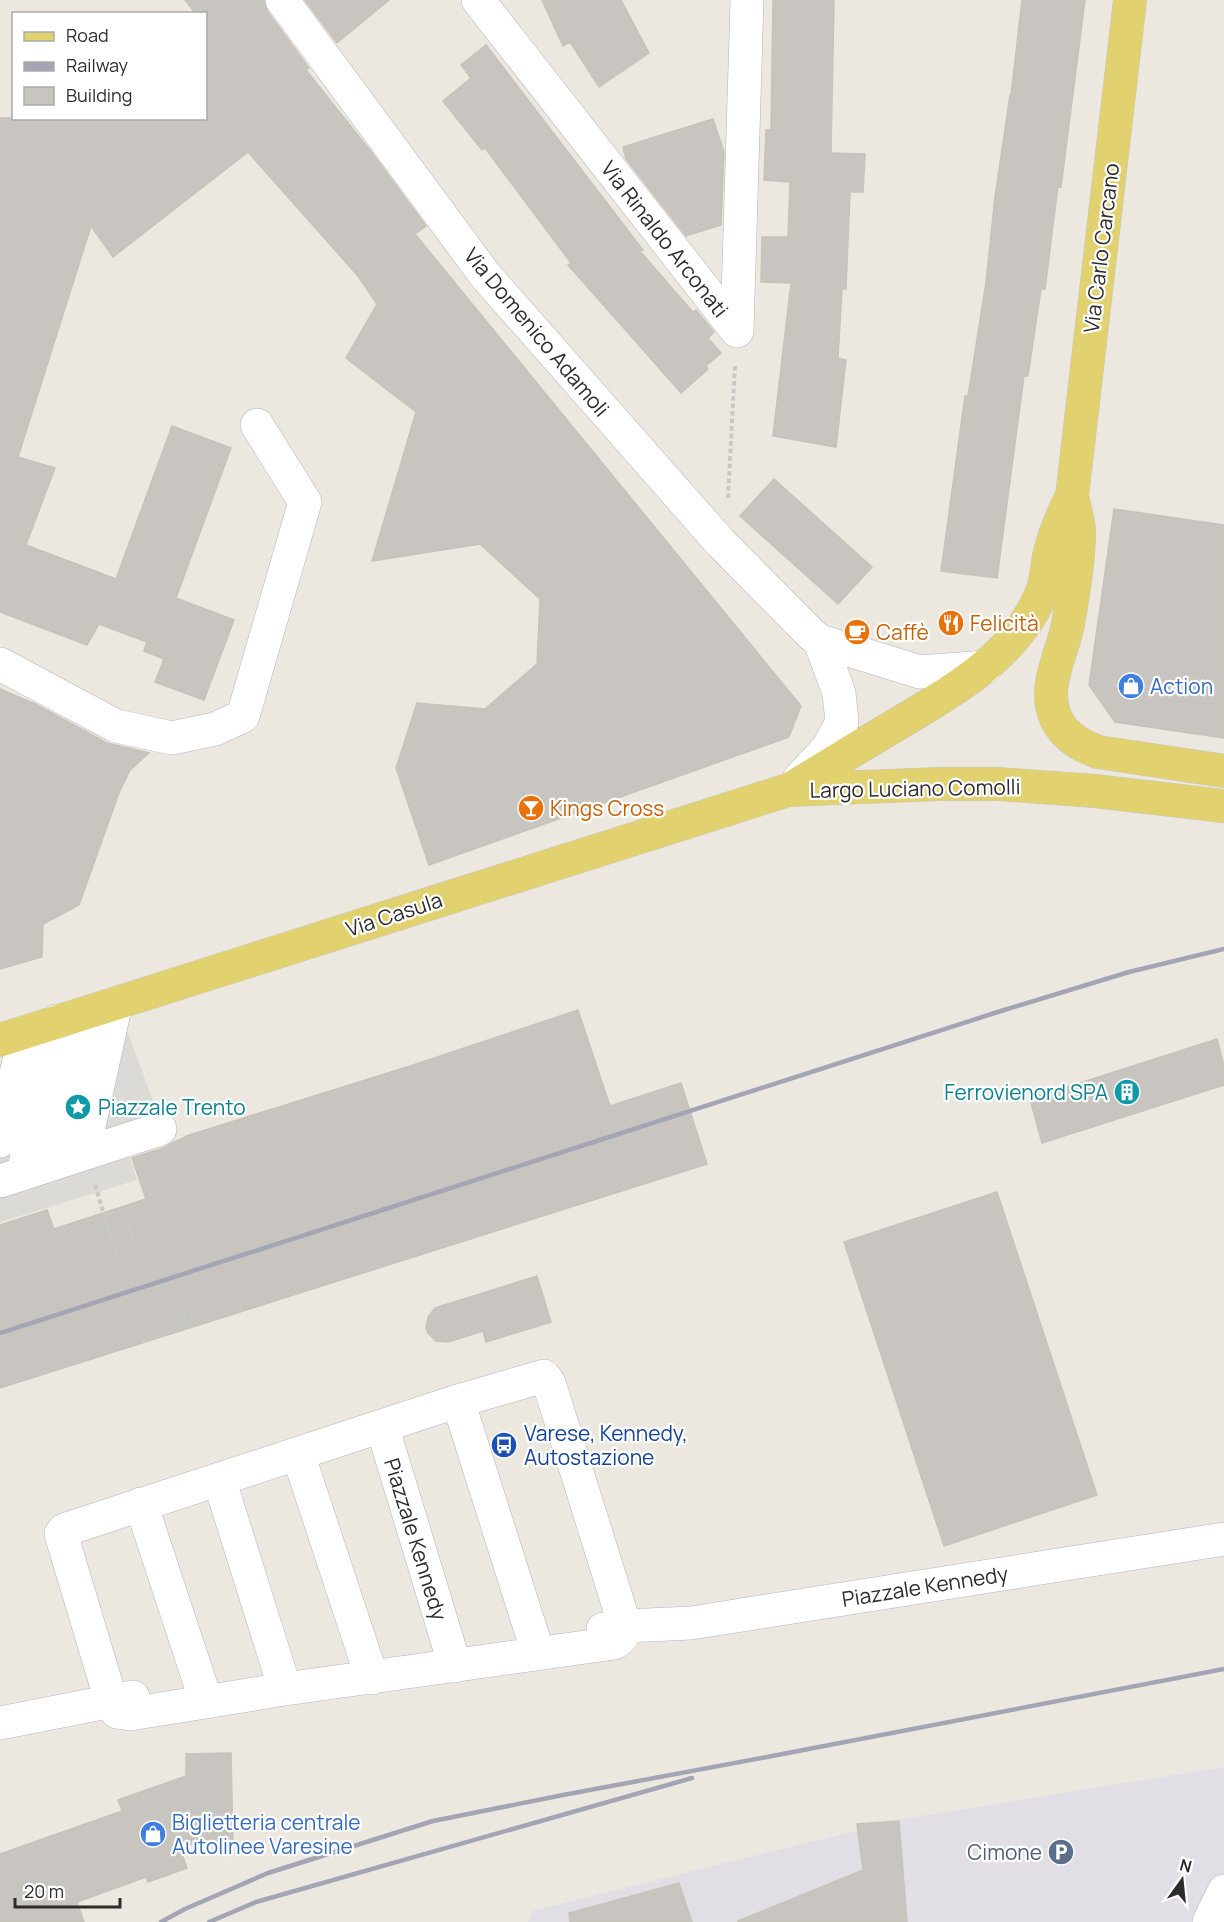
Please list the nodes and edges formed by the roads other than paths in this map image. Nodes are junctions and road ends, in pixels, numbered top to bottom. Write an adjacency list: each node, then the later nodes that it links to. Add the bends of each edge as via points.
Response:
1 (282, 0): 7 (street, Via Domenico Adamoli, via 485,275 720,542)
2 (478, 0): 3 (street, Via Rinaldo Arconati, via 737,331)
3 (747, 0)
4 (1131, 0): 6 (main road, Via Carlo Carcano)
5 (257, 425): 8 (street, via 305,502 243,716 215,729 172,738 116,726)
6 (1072, 496): 9 (main road, Via Carlo Carcano, via 1059,523 1042,591 1026,620); 10 (main road, Via Carlo Carcano, via 1079,530 1074,582 1051,692 1059,725 1083,747 1098,752)
7 (820, 641): 9 (street, Via Domenico Adamoli, via 920,672); 11 (street, Via Domenico Adamoli, via 839,693 842,723 828,748)
8 (0, 664)
9 (986, 667): 11 (main road, Largo Luciano Comolli, via 944,697)
10 (1224, 771)
11 (788, 790): 12 (main road, Largo Luciano Comolli, via 998,784); 13 (main road, Via Casula)
12 (1224, 806)
13 (86, 1013): 14 (main road, Via Casula); 17 (street); 18 (street)
14 (13, 1036): 16 (street)
15 (160, 1129): 17 (street)
16 (0, 1141)
17 (69, 1158): 18 (street)
18 (11, 1177)
19 (458, 1401): 20 (street); 25 (street, via 535,1377 547,1378); 26 (street)
20 (382, 1426): 21 (street); 27 (street, Piazzale Kennedy)
21 (298, 1454): 22 (street); 28 (street)
22 (219, 1479): 23 (street); 29 (street)
23 (141, 1504): 30 (street); 31 (street, via 61,1534)
24 (1224, 1539): 25 (street, Piazzale Kennedy, via 691,1623)
25 (625, 1626): 26 (street, Piazzale Kennedy)
26 (536, 1646): 27 (street, Piazzale Kennedy)
27 (453, 1658): 28 (street, Piazzale Kennedy)
28 (369, 1671): 29 (street, Piazzale Kennedy)
29 (283, 1682): 30 (street, Piazzale Kennedy)
30 (203, 1694): 31 (street, Piazzale Kennedy)
31 (111, 1701): 32 (street, Piazzale Kennedy)
32 (10, 1721): 33 (street, Piazzale Kennedy)
33 (0, 1746)
34 (1224, 1891): 35 (street)
35 (1209, 1922)

